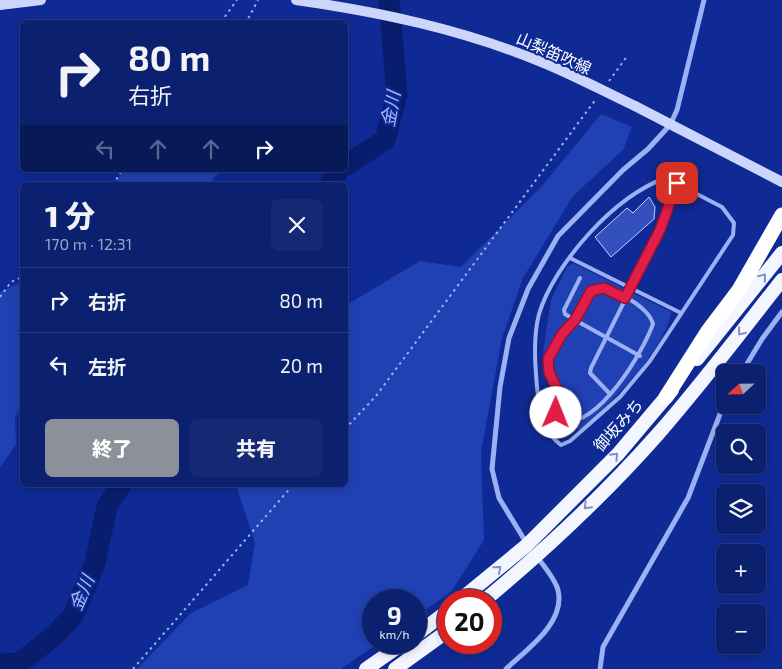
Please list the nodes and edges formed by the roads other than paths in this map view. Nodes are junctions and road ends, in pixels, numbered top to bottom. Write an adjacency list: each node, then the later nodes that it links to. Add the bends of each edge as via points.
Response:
1 (41, 0): 4 (main road)
2 (296, 0): 5 (main road, 山梨笛吹線, bridge, via 397,16 460,33 541,62)
3 (704, 0): 5 (street, via 677,110)
4 (0, 5)
5 (670, 125): 6 (main road, 山梨笛吹線); 25 (street, via 558,236 528,289 509,338 500,386 492,469 499,498)
6 (782, 182)
7 (677, 183): 10 (lane, via 666,178 649,184 601,222); 14 (lane, via 660,230); 17 (lane, via 722,207 734,223 733,235)
8 (782, 215): 23 (highway, via 739,290 708,331)
9 (782, 253): 23 (highway, 御坂みち, one-way to 9)
10 (570, 258): 17 (lane, bridge); 17 (lane, via 549,290 539,316 535,361 538,406 548,432 561,445 570,441 620,397 650,361)
11 (580, 278): 18 (lane, via 564,310)
12 (782, 280): 15 (highway, 御坂みち)
13 (782, 288): 15 (highway)
14 (625, 298): 18 (lane, via 604,288 591,291); 19 (lane); 20 (lane, via 648,312 653,324)
15 (760, 308): 25 (highway, 御坂みち, one-way to 25, via 657,435)
16 (782, 312): 21 (street)
17 (681, 313)
18 (575, 320): 19 (lane); 22 (lane, via 562,334 548,359 549,372 558,391 558,418 564,422 579,420)
19 (607, 336): 20 (lane); 22 (lane, via 590,373)
20 (640, 356): 22 (lane)
21 (747, 364)
22 (610, 394)
23 (666, 397): 25 (highway, 御坂みち, one-way to 23)
24 (720, 414): 35 (street, via 688,498 603,647)
25 (532, 550): 26 (highway, 御坂みち, one-way to 25); 27 (highway, 御坂みち); 34 (street, via 558,590 557,610 550,625)
26 (476, 589)
27 (495, 589)
28 (437, 619): 29 (highway)
29 (427, 627)
30 (437, 639): 33 (highway)
31 (388, 654): 32 (highway)
32 (366, 669)
33 (395, 669)
34 (506, 669)
35 (600, 669)

